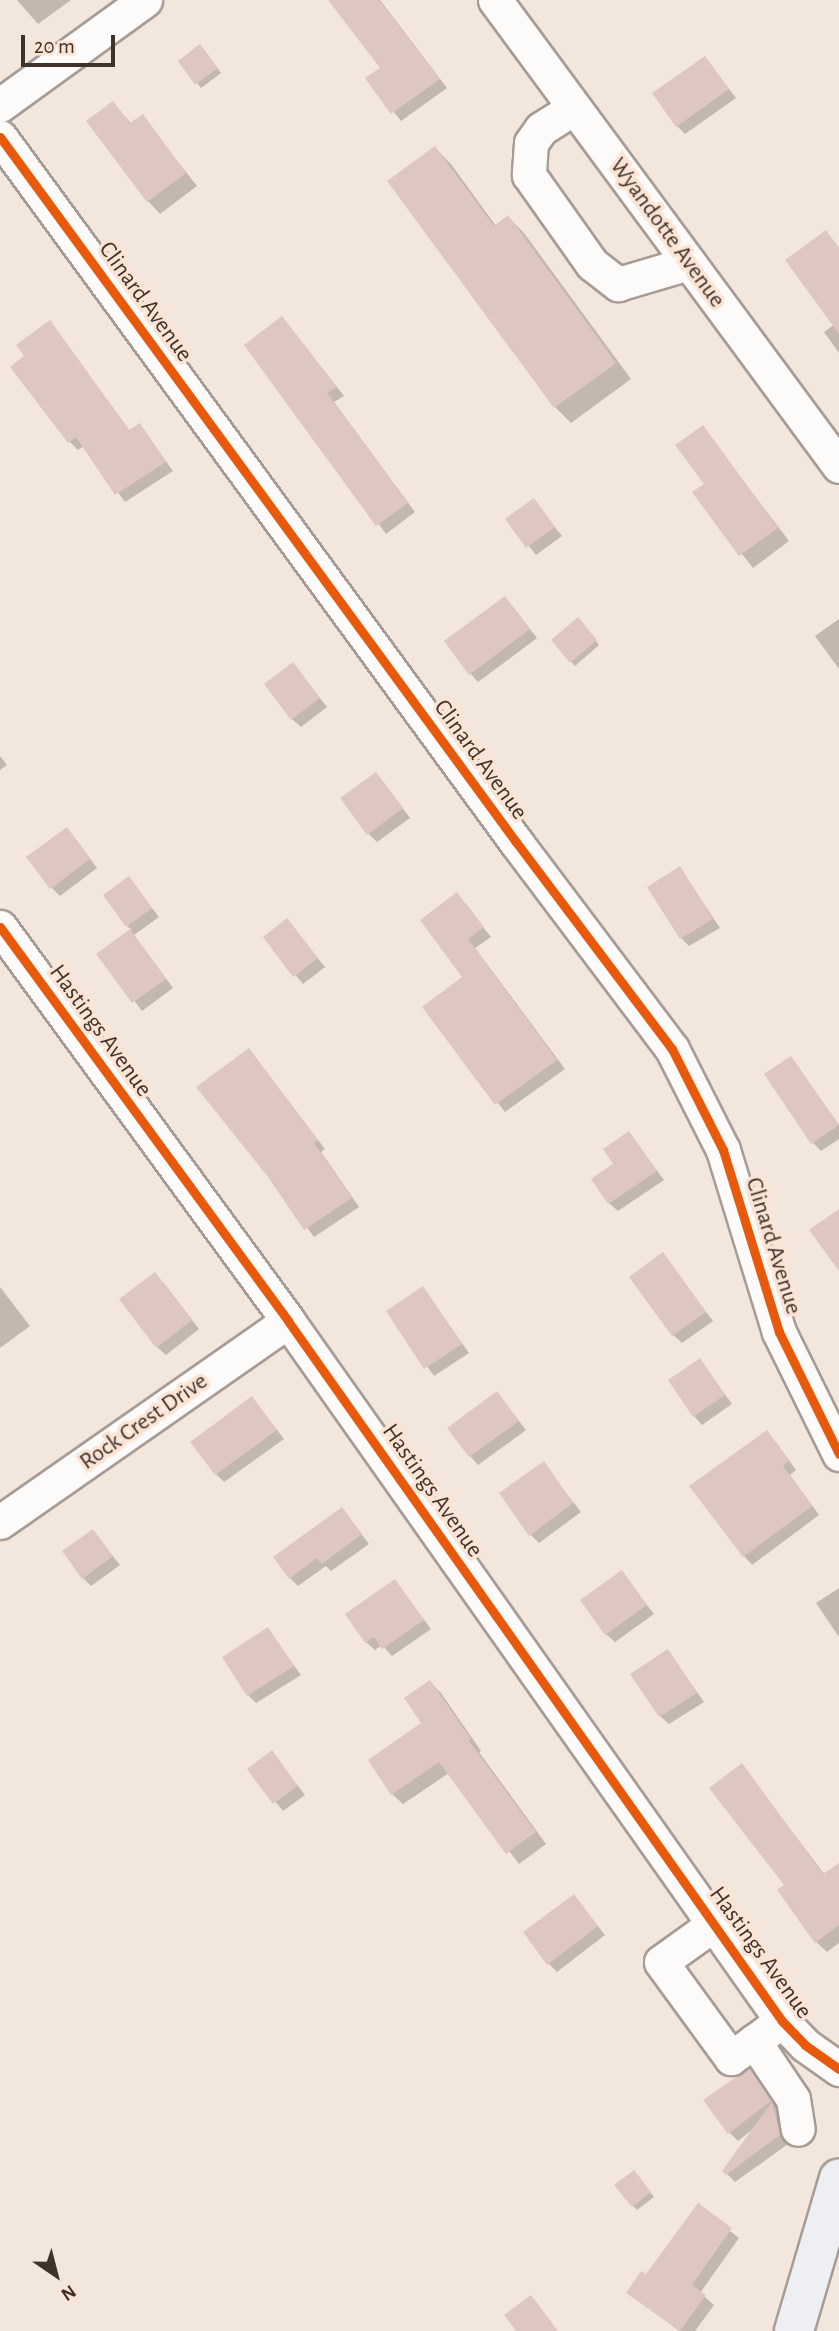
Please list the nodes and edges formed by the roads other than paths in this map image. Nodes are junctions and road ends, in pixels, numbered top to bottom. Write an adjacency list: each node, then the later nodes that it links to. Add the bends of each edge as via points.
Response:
1 (145, 0): 3 (street)
2 (495, 0): 4 (street, Wyandotte Avenue)
3 (0, 105)
4 (574, 108): 6 (street, Wyandotte Avenue); 6 (street, via 541,129 531,143 529,175 592,264 618,284)
5 (0, 137): 10 (street, Clinard Avenue, via 672,1049 723,1150 779,1332)
6 (689, 263): 7 (street, Wyandotte Avenue)
7 (839, 466)
8 (0, 927): 9 (street, Hastings Avenue)
9 (288, 1321): 11 (street, Rock Crest Drive); 12 (street, Hastings Avenue)
10 (839, 1454)
11 (0, 1522)
12 (714, 1924): 13 (street, Hastings Avenue); 14 (street, via 661,1962 731,2058)
13 (782, 2021): 14 (street); 15 (street, Hastings Avenue, via 805,2045)
14 (754, 2041): 16 (street, via 793,2099)
15 (839, 2069)
16 (798, 2129)
17 (839, 2178): 18 (main road)
18 (794, 2331)

